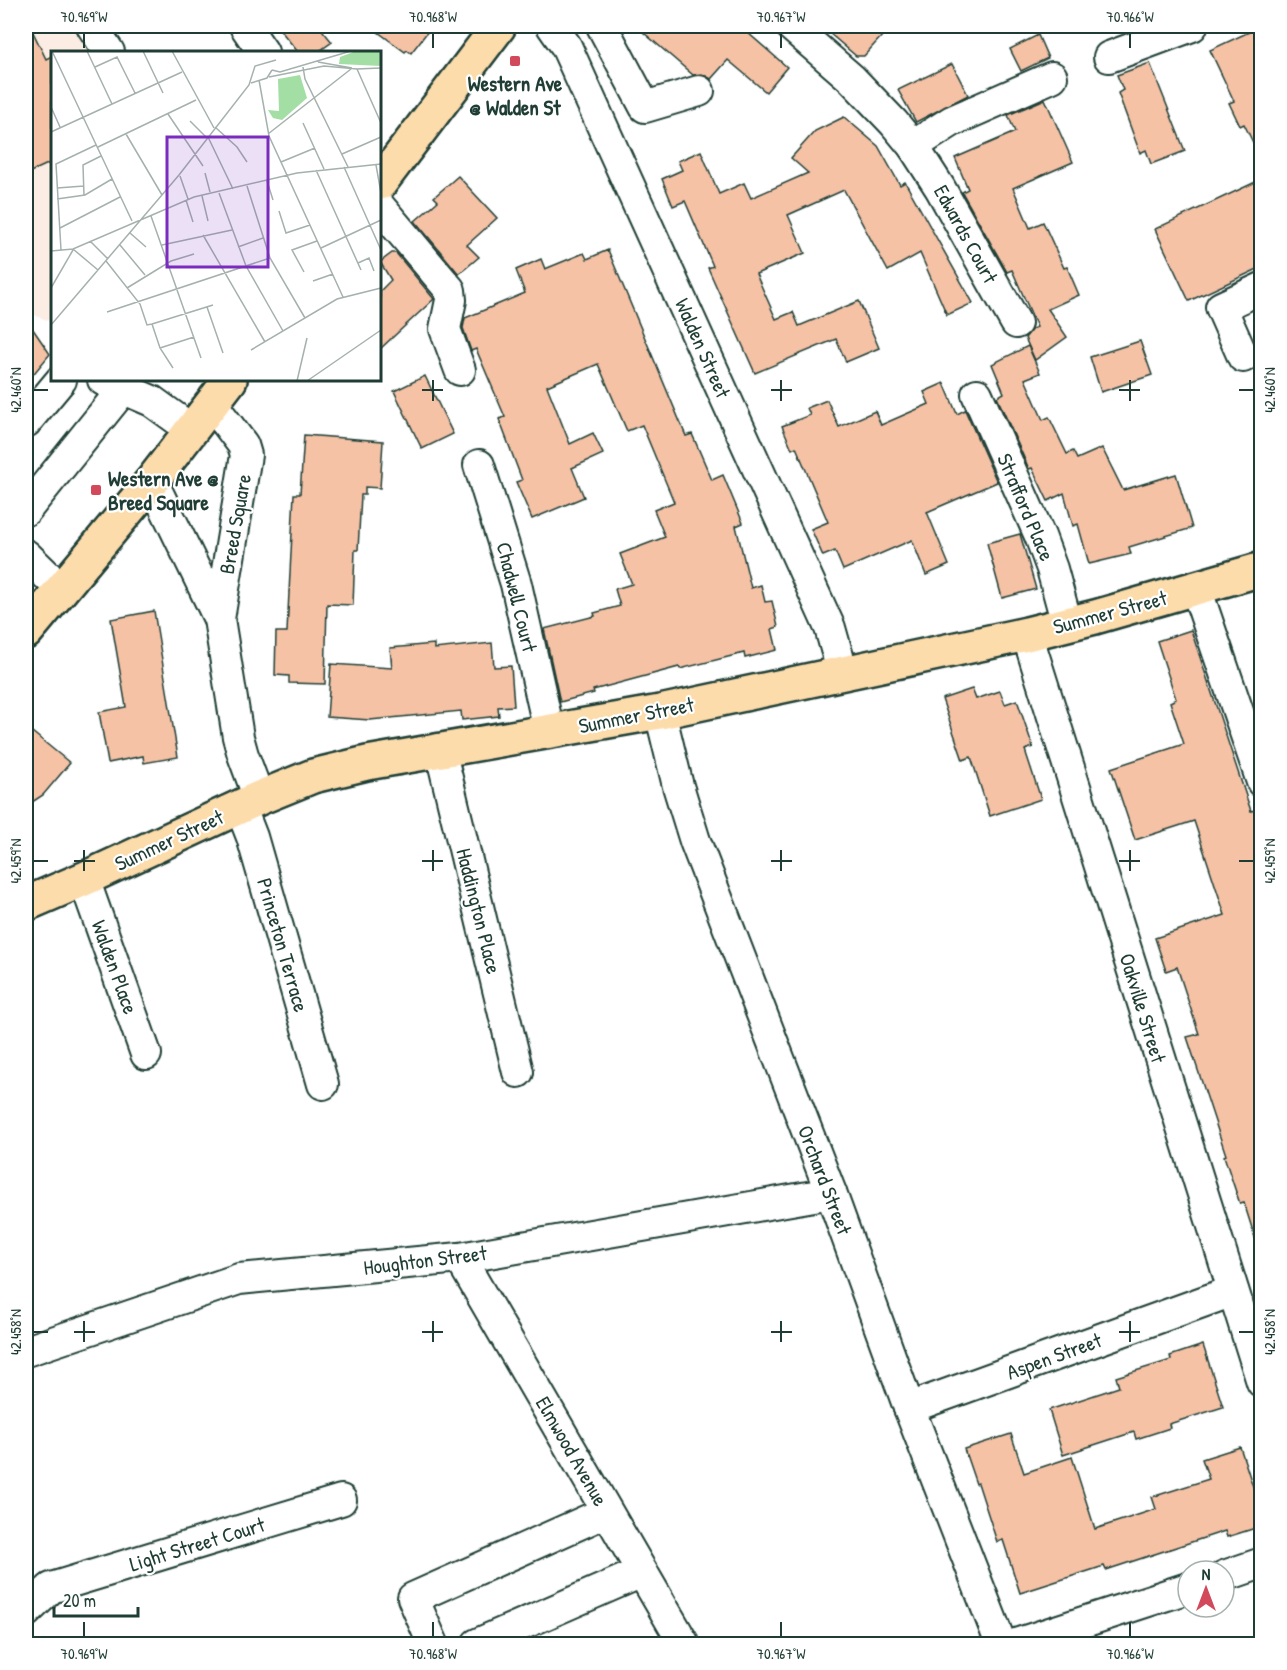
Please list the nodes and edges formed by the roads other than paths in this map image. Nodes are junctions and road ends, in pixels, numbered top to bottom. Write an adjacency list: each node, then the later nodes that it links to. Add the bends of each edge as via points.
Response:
1 (245, 26): 7 (street)
2 (498, 26): 14 (main road)
3 (552, 26): 12 (street, Walden Street, via 566,46)
4 (602, 26): 10 (street)
5 (791, 26): 13 (street, Edwards Court, via 852,79)
6 (1192, 26): 8 (street)
7 (263, 51)
8 (1109, 57)
9 (1052, 77): 13 (street, via 952,121)
10 (631, 80): 11 (street, via 645,107); 12 (street)
11 (699, 91)
12 (589, 98): 37 (street, Walden Street, via 830,628)
13 (913, 146): 17 (street, Edwards Court)
14 (381, 182)
15 (381, 208): 19 (street, via 450,291 446,334)
16 (1262, 288): 18 (street, via 1221,308)
17 (1016, 323)
18 (1243, 357)
19 (460, 370)
20 (60, 381): 24 (street)
21 (114, 384): 25 (street, via 152,401); 28 (street)
22 (221, 392): 25 (main road); 33 (street, Breed Square, via 246,455)
23 (976, 394): 34 (street, Strafford Place, via 1040,536)
24 (26, 422)
25 (192, 430): 27 (main road)
26 (479, 465): 39 (street, Chadwell Court, via 516,584)
27 (152, 481): 32 (main road); 33 (street, Breed Square)
28 (26, 510)
29 (26, 555): 32 (street)
30 (1262, 569): 31 (main road, Summer Street)
31 (1196, 588): 34 (main road, Summer Street); 41 (street)
32 (61, 589): 35 (main road)
33 (219, 620): 42 (street, Breed Square)
34 (1067, 624): 36 (main road, Summer Street)
35 (26, 632)
36 (1027, 634): 37 (main road, Summer Street); 50 (street, Oakville Street)
37 (843, 674): 38 (main road, Summer Street)
38 (660, 712): 39 (main road, Summer Street); 48 (street, Orchard Street, via 695,841)
39 (549, 731): 40 (main road, Summer Street)
40 (440, 749): 42 (main road, Summer Street, via 313,776); 46 (street, Haddington Place)
41 (1262, 782)
42 (250, 802): 43 (main road, Summer Street); 47 (street, Princeton Terrace, via 252,837)
43 (84, 879): 44 (main road, Summer Street); 45 (street, Walden Place)
44 (26, 904)
45 (146, 1054)
46 (518, 1072)
47 (323, 1084)
48 (831, 1193): 49 (street, Houghton Street); 53 (street, Orchard Street)
49 (460, 1258): 51 (street, Houghton Street, via 240,1279); 55 (street, Elmwood Avenue)
50 (1233, 1291): 52 (street, Oakville Street); 53 (street, Aspen Street)
51 (26, 1351)
52 (1262, 1382)
53 (909, 1408): 64 (street, Orchard Street)
54 (341, 1500): 60 (street, Light Street Court, via 51,1588)
55 (606, 1512): 57 (street, Elmwood Avenue); 61 (street, via 413,1598)
56 (1262, 1563): 58 (street)
57 (642, 1572): 62 (street); 63 (street, Elmwood Avenue)
58 (1236, 1572)
59 (1176, 1592): 65 (street)
60 (26, 1612)
61 (434, 1644)
62 (477, 1644)
63 (684, 1644)
64 (1001, 1644)
65 (1016, 1644)

